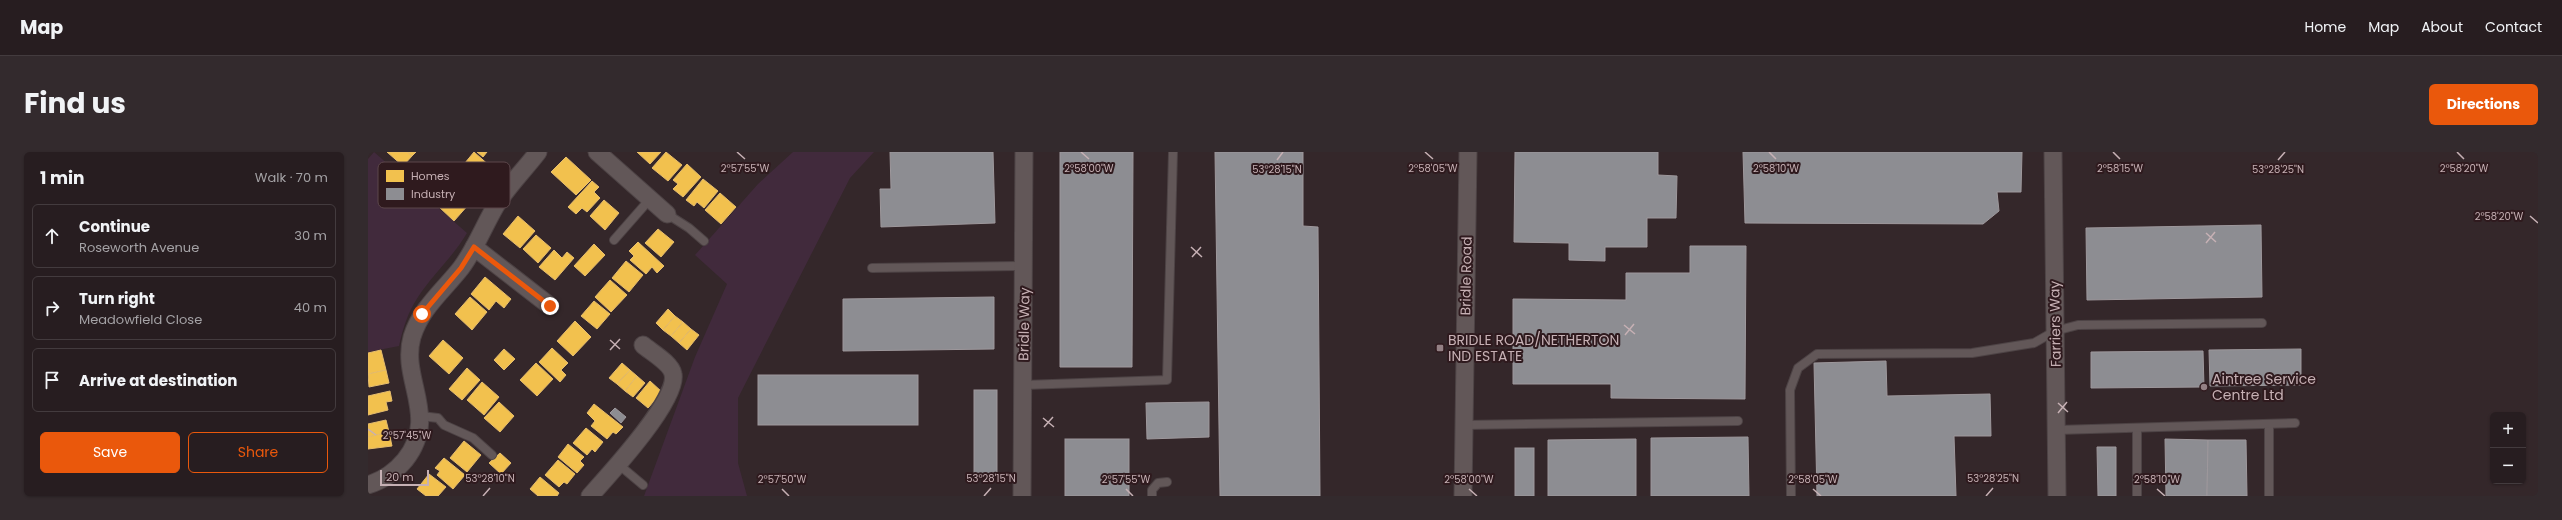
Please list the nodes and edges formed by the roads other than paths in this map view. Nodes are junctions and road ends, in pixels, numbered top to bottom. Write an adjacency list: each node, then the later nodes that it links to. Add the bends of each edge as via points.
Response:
1 (538, 152): 7 (street)
2 (597, 152): 8 (street)
3 (1024, 152): 14 (street, Bridle Way)
4 (1173, 152): 20 (lane, via 1167,380)
5 (1468, 152): 25 (street, Bridle Road)
6 (2053, 152): 18 (street, Farriers Way)
7 (510, 185)
8 (650, 199): 10 (street); 11 (lane)
9 (496, 208): 13 (street)
10 (667, 214): 12 (lane)
11 (614, 240)
12 (704, 241)
13 (474, 247): 16 (street); 21 (street, via 461,268 426,308 412,338 410,364)
14 (1025, 266): 15 (lane); 20 (street, Bridle Way)
15 (872, 268)
16 (550, 306)
17 (2262, 323): 18 (lane, via 2078,325)
18 (2055, 331): 27 (street, Farriers Way); 37 (lane, via 2034,343 1972,353 1817,354 1798,368 1790,390)
19 (642, 345): 29 (street, via 671,369 674,380 669,394 650,423)
20 (1024, 385): 34 (street, Bridle Way)
21 (421, 416): 28 (lane, via 438,418 444,425 472,438); 31 (street, via 418,435 409,454 388,476)
22 (1738, 421): 25 (lane)
23 (2295, 423): 24 (lane)
24 (2269, 424): 26 (lane); 40 (lane)
25 (1464, 425): 36 (street, Bridle Road)
26 (2137, 428): 27 (lane); 39 (lane)
27 (2057, 430): 38 (street, Farriers Way)
28 (492, 455)
29 (618, 464): 32 (lane); 33 (street)
30 (1167, 482): 35 (lane, via 1158,483 1152,490)
31 (368, 485)
32 (643, 485)
33 (590, 496)
34 (1022, 496)
35 (1152, 496)
36 (1463, 496)
37 (1791, 496)
38 (2057, 496)
39 (2137, 496)
40 (2269, 496)

